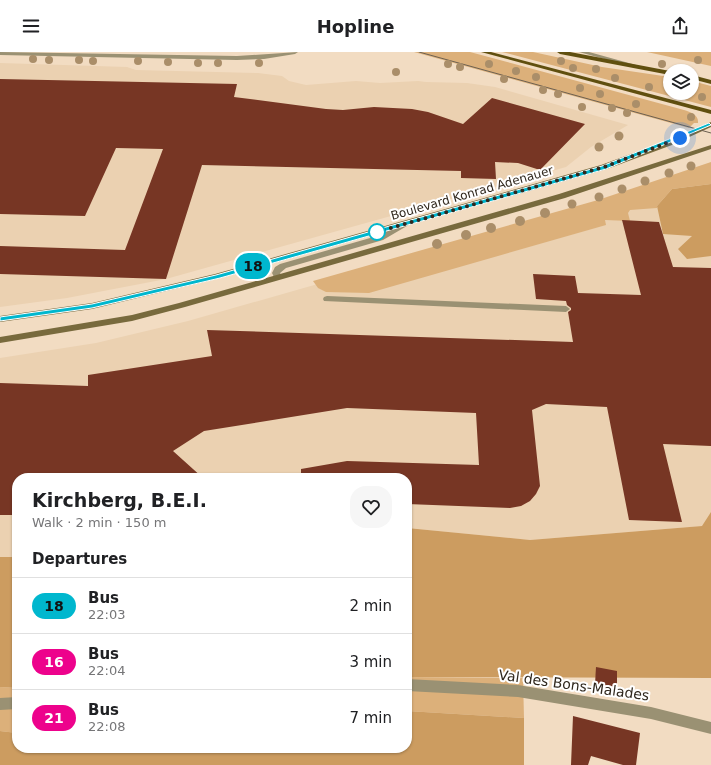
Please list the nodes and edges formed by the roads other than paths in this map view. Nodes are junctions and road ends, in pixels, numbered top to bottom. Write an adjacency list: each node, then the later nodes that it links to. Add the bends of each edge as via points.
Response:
1 (296, 52): 5 (street, via 237,58)
2 (484, 52): 10 (main road)
3 (560, 52): 6 (main road)
4 (582, 52): 6 (street)
5 (0, 53)
6 (633, 65): 7 (main road)
7 (663, 71)
8 (699, 79): 9 (main road)
9 (711, 82)
10 (711, 112)
11 (711, 124): 13 (main road, Boulevard Konrad Adenauer, via 604,167)
12 (711, 147): 14 (main road, via 562,196)
13 (408, 223): 14 (street, via 380,238 283,266 276,273); 17 (main road, Boulevard Konrad Adenauer, via 156,291 92,306)
14 (278, 277): 18 (main road, via 132,318)
15 (327, 299): 16 (street)
16 (566, 309)
17 (0, 319)
18 (0, 340)
19 (412, 685): 22 (street, Val des Bons-Malades, via 518,691 651,713)
20 (12, 703): 21 (street)
21 (0, 704)
22 (711, 728)

